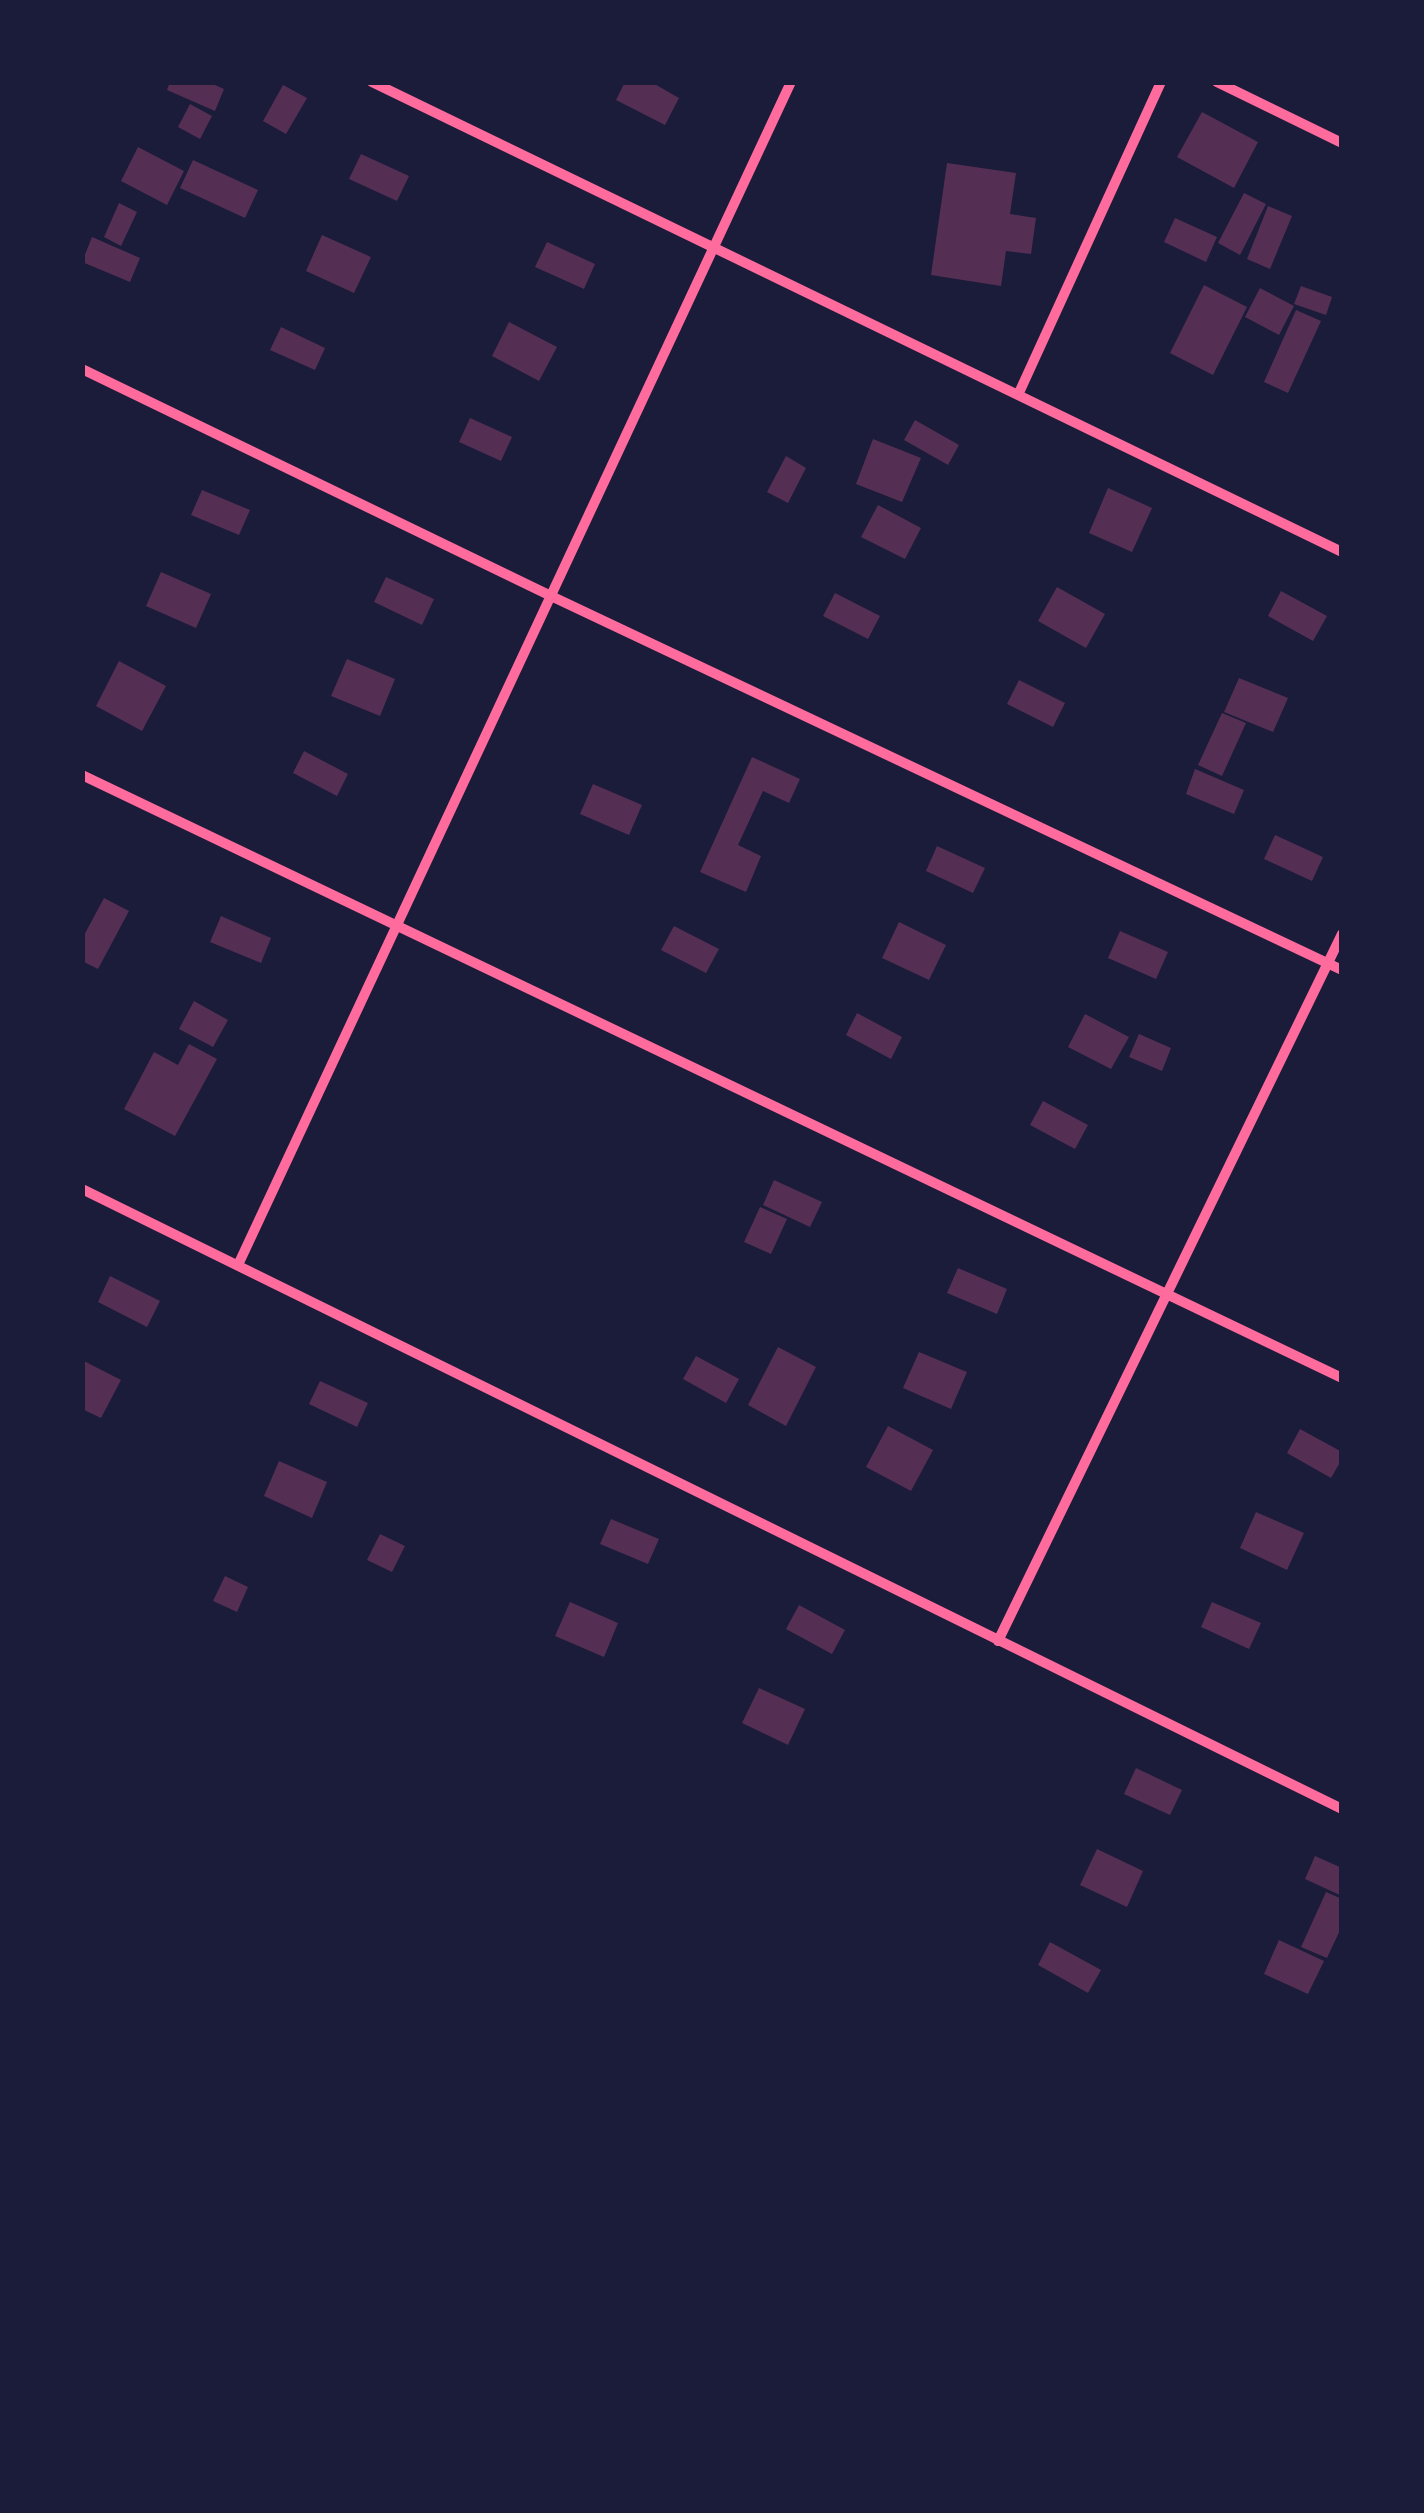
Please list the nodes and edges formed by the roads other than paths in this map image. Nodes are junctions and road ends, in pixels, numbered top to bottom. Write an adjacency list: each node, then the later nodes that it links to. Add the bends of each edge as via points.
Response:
1 (372, 82): 6 (street)
2 (791, 82): 6 (street)
3 (1161, 82): 8 (street)
4 (1217, 82): 5 (street)
5 (1342, 143)
6 (714, 248): 8 (street); 10 (street)
7 (82, 369): 10 (street)
8 (1018, 396): 9 (street)
9 (1342, 552)
10 (551, 596): 12 (street); 14 (street)
11 (82, 775): 12 (street)
12 (400, 925): 17 (street); 18 (street)
13 (1342, 934): 14 (street)
14 (1328, 963): 15 (street); 18 (street)
15 (1342, 970)
16 (82, 1188): 17 (street)
17 (238, 1265): 20 (street)
18 (1166, 1293): 19 (street); 20 (street)
19 (1342, 1378)
20 (998, 1640): 21 (street)
21 (1342, 1809)

